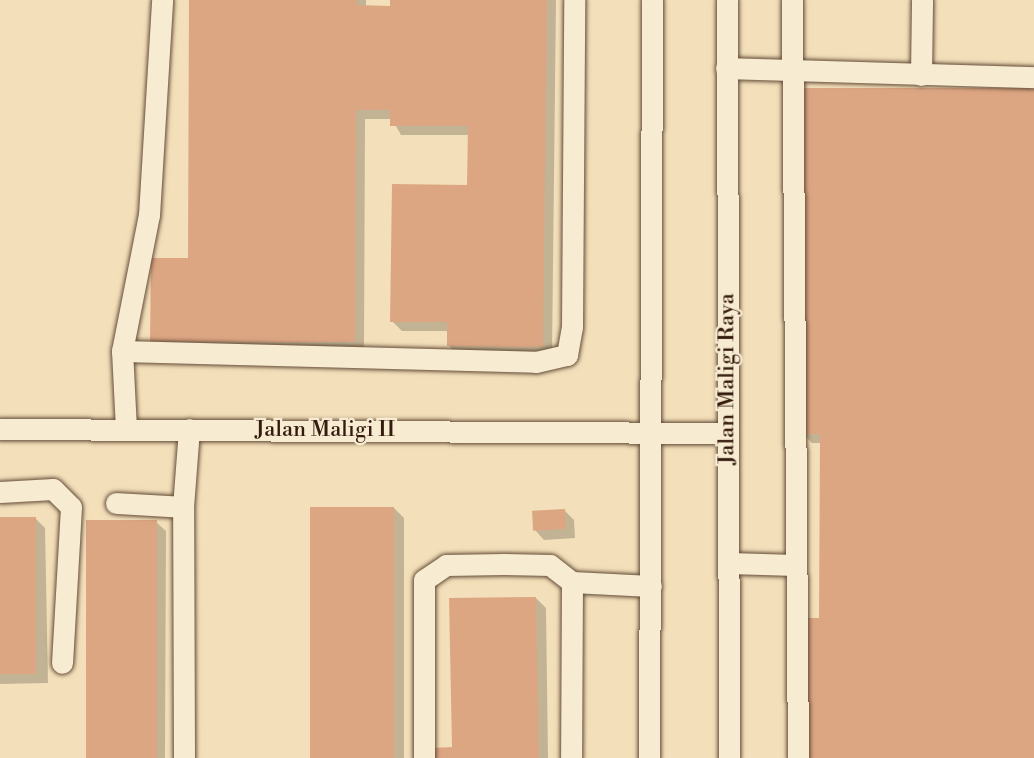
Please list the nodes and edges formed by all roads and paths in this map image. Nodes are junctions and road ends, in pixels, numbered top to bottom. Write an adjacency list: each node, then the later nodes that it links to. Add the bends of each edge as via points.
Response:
1 (162, 0): 11 (street, via 149,215)
2 (574, 0): 11 (street, via 572,327 567,355 536,362)
3 (652, 0): 15 (street)
4 (727, 0): 7 (street, Jalan Maligi Raya)
5 (792, 0): 8 (street)
6 (921, 0): 9 (street)
7 (726, 68): 8 (street); 16 (street, Jalan Maligi Raya)
8 (793, 70): 9 (street); 21 (street)
9 (921, 75): 10 (street)
10 (1034, 77)
11 (122, 351): 13 (street)
12 (0, 429): 13 (street, Jalan Maligi II)
13 (126, 429): 14 (street, Jalan Maligi II)
14 (189, 429): 15 (street, Jalan Maligi II); 19 (street)
15 (650, 432): 16 (street, Jalan Maligi II); 23 (street)
16 (726, 433): 20 (street, Jalan Maligi Raya)
17 (0, 492): 24 (street, via 53,489 71,507)
18 (116, 503): 19 (street)
19 (183, 507): 25 (street)
20 (729, 563): 21 (street); 29 (street, Jalan Maligi Raya)
21 (795, 565): 30 (street)
22 (572, 582): 23 (street); 26 (street, via 550,565 504,564 446,565 424,580); 27 (street)
23 (651, 586): 28 (street)
24 (62, 663)
25 (184, 758)
26 (424, 758)
27 (571, 758)
28 (649, 758)
29 (729, 758)
30 (798, 758)

